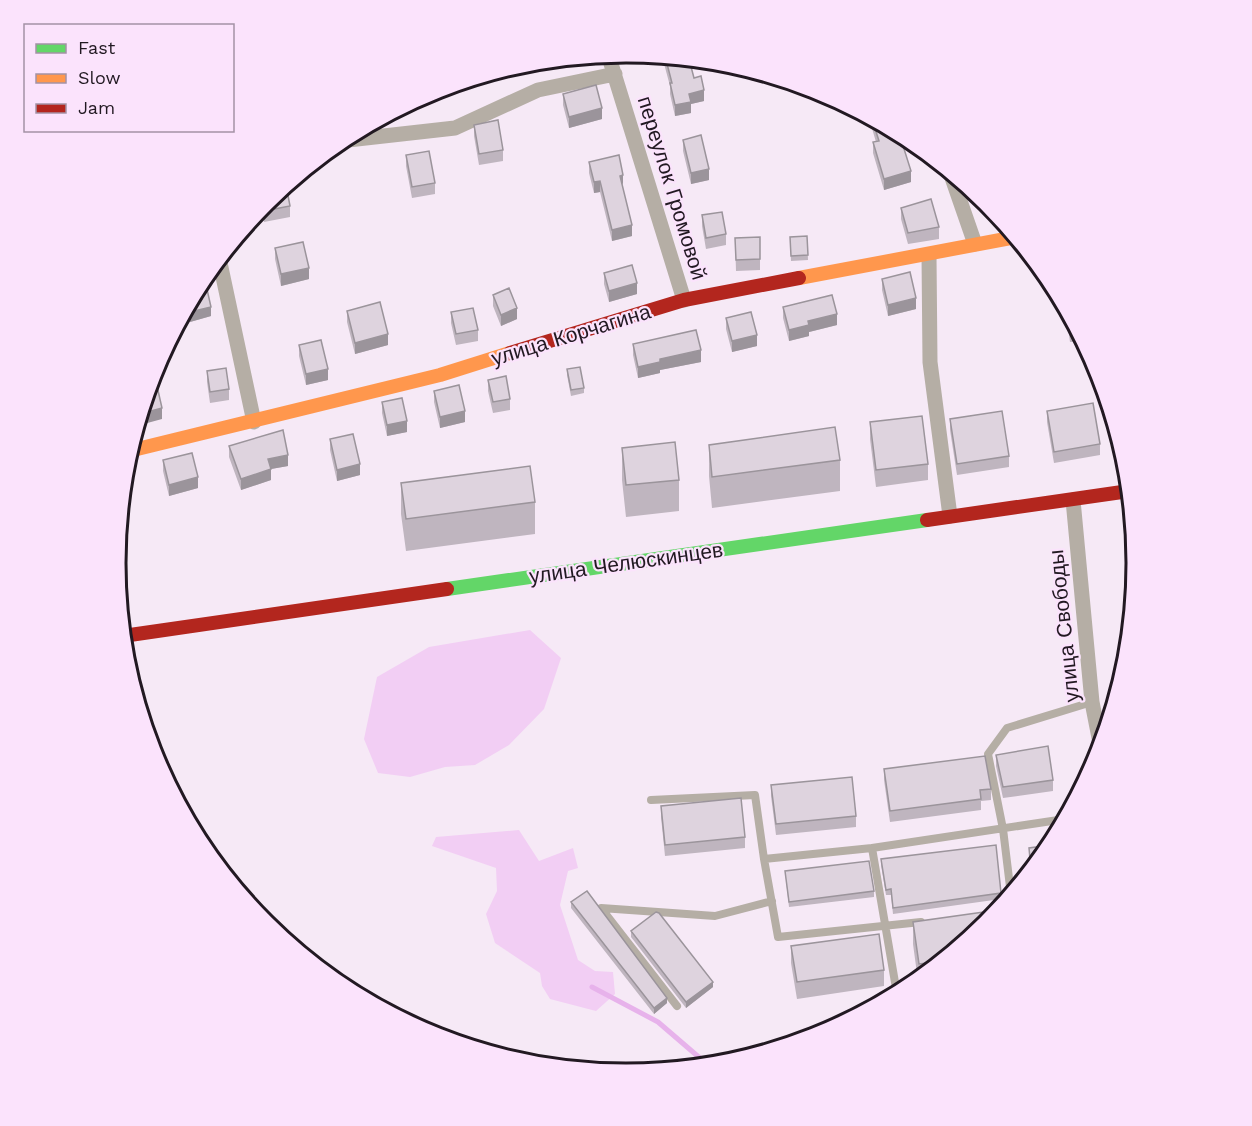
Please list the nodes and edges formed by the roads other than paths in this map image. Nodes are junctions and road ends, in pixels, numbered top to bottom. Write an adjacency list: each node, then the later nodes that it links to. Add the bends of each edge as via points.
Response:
1 (611, 63): 2 (street, переулок Громовой)
2 (615, 74): 3 (street, via 538,90 455,128); 9 (street, переулок Громовой)
3 (362, 138)
4 (955, 186): 6 (street)
5 (1007, 239): 6 (main road, улица Корчагина)
6 (975, 244): 7 (main road, улица Корчагина)
7 (929, 256): 9 (main road, улица Корчагина); 14 (street, via 930,362)
8 (221, 269): 10 (street)
9 (684, 300): 10 (main road, улица Корчагина, via 440,375)
10 (254, 422): 11 (main road, улица Корчагина)
11 (140, 449)
12 (1121, 492): 13 (main road, улица Челюскинцев)
13 (1073, 500): 14 (main road, улица Челюскинцев); 16 (street, улица Свободы)
14 (950, 516): 15 (main road, улица Челюскинцев)
15 (131, 635)
16 (1092, 702): 17 (street, улица Свободы); 20 (lane, via 1007,728 988,754)
17 (1097, 729)
18 (651, 801): 22 (lane, via 755,795)
19 (1054, 821): 20 (lane)
20 (1003, 829): 21 (lane); 23 (lane)
21 (872, 848): 22 (lane); 26 (lane)
22 (764, 859): 24 (lane)
23 (1010, 883)
24 (772, 900): 26 (lane, via 778,937); 28 (lane, via 714,916 601,908)
25 (930, 921): 26 (lane)
26 (886, 927): 27 (lane)
27 (895, 984)
28 (677, 1006)

